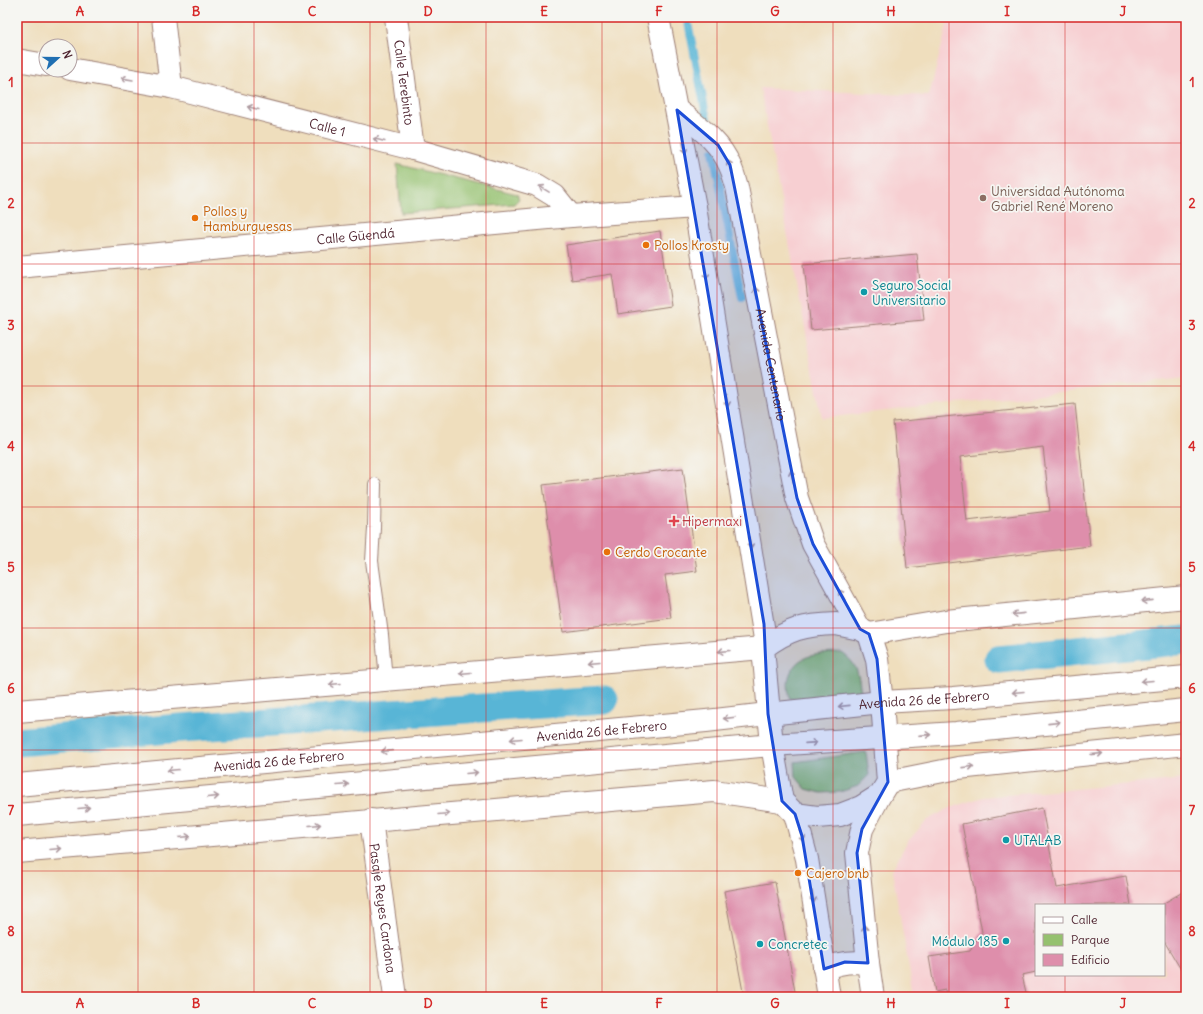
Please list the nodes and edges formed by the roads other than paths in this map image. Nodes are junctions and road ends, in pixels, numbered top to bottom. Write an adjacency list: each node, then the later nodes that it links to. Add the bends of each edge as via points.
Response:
1 (163, 17): 7 (main road)
2 (396, 17): 9 (main road, Calle Terebinto)
3 (658, 17): 8 (main road)
4 (17, 60): 5 (main road)
5 (38, 64)
6 (78, 70): 7 (main road, Calle 1, one-way to 6)
7 (171, 87): 9 (main road, Calle 1, one-way to 7)
8 (677, 110): 10 (main road, one-way to 10); 15 (main road, Avenida Centenario, one-way to 8, via 814,544 797,498 737,187 730,165 718,145)
9 (413, 149): 11 (main road, Calle 1, one-way to 9, via 555,196 537,185)
10 (695, 207): 11 (main road, Calle Güendá); 16 (main road, one-way to 16)
11 (571, 216): 12 (main road, Calle Güendá)
12 (17, 267)
13 (374, 484): 18 (lane, via 372,561)
14 (1186, 598): 15 (main road, one-way to 15)
15 (864, 632): 16 (main road, via 836,624 811,625 787,632); 19 (main road, Avenida Centenario, via 877,659)
16 (764, 646): 18 (main road, one-way to 18); 22 (main road)
17 (1186, 677): 19 (main road, Avenida 26 de Febrero, one-way to 19)
18 (386, 680): 21 (main road, one-way to 21)
19 (882, 702): 22 (main road, Avenida 26 de Febrero, one-way to 22); 23 (main road, Avenida Centenario)
20 (1186, 710): 23 (main road, one-way to 20)
21 (17, 711)
22 (768, 714): 25 (main road); 26 (main road, Avenida 26 de Febrero, one-way to 26)
23 (886, 738): 25 (main road, one-way to 23); 27 (main road, Avenida Centenario)
24 (1186, 744): 27 (main road, one-way to 24, via 958,768)
25 (772, 745): 28 (main road); 29 (main road, one-way to 25)
26 (17, 785)
27 (884, 788): 28 (main road, via 861,807 840,815 817,817); 32 (main road, one-way to 27, via 856,853 862,829)
28 (789, 807): 30 (main road, one-way to 28, via 714,791 741,794); 33 (main road, one-way to 33, via 807,859)
29 (17, 815)
30 (371, 820): 31 (main road, one-way to 30); 34 (main road, Pasaje Reyes Cardona)
31 (17, 852)
32 (868, 963): 33 (main road, via 845,962); 36 (main road)
33 (824, 969): 35 (main road)
34 (396, 997)
35 (829, 997)
36 (873, 997)

